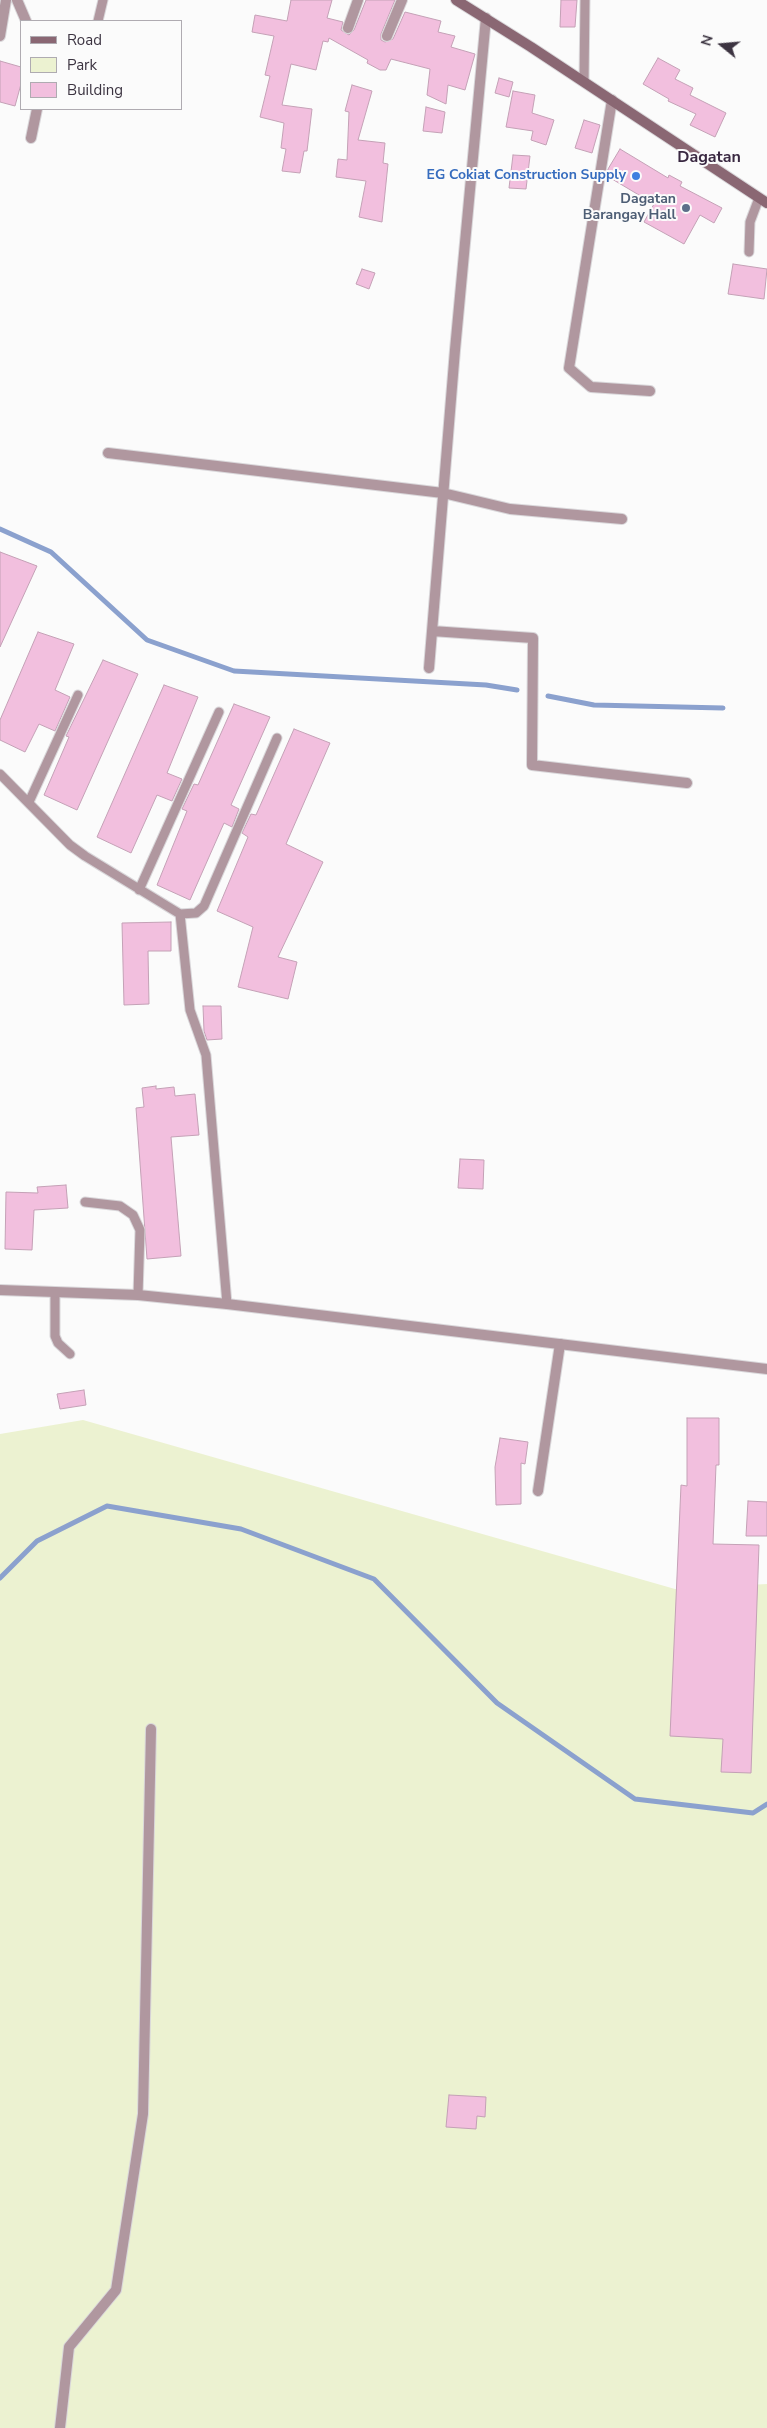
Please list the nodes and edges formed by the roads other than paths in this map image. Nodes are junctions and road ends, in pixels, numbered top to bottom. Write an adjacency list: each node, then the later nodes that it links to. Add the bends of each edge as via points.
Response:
1 (6, 0): 12 (street)
2 (17, 0): 9 (street)
3 (103, 0): 10 (lane)
4 (358, 0): 11 (street)
5 (402, 0): 13 (street)
6 (456, 0): 8 (main road)
7 (585, 0): 14 (lane)
8 (486, 18): 14 (main road); 22 (street)
9 (26, 20)
10 (98, 20)
11 (348, 28)
12 (0, 36)
13 (387, 36)
14 (584, 82): 15 (main road)
15 (612, 100): 18 (main road); 20 (street, via 570,368 591,388)
16 (37, 110): 17 (street)
17 (31, 138)
18 (763, 200): 19 (lane, via 750,222)
19 (749, 252)
20 (650, 391)
21 (108, 453): 22 (street)
22 (443, 493): 23 (street, via 510,509); 24 (street)
23 (622, 519)
24 (432, 630): 25 (street); 30 (street, via 533,638 532,766)
25 (429, 668)
26 (78, 695): 31 (lane)
27 (219, 712): 32 (lane)
28 (277, 738): 33 (lane, via 204,906 196,913)
29 (0, 774): 31 (lane)
30 (687, 783)
31 (29, 802): 32 (lane, via 77,851)
32 (140, 890): 33 (lane)
33 (180, 914): 38 (lane, via 190,1010 206,1056)
34 (85, 1202): 37 (lane, via 120,1206 133,1215 140,1230)
35 (0, 1290): 36 (street)
36 (56, 1292): 37 (street); 40 (lane, via 54,1336)
37 (138, 1295): 38 (street)
38 (227, 1304): 39 (street)
39 (560, 1344): 41 (street); 42 (street)
40 (70, 1354)
41 (767, 1369)
42 (538, 1491)
43 (151, 1728): 44 (street, via 143,2114 116,2290 68,2347)
44 (60, 2428)

